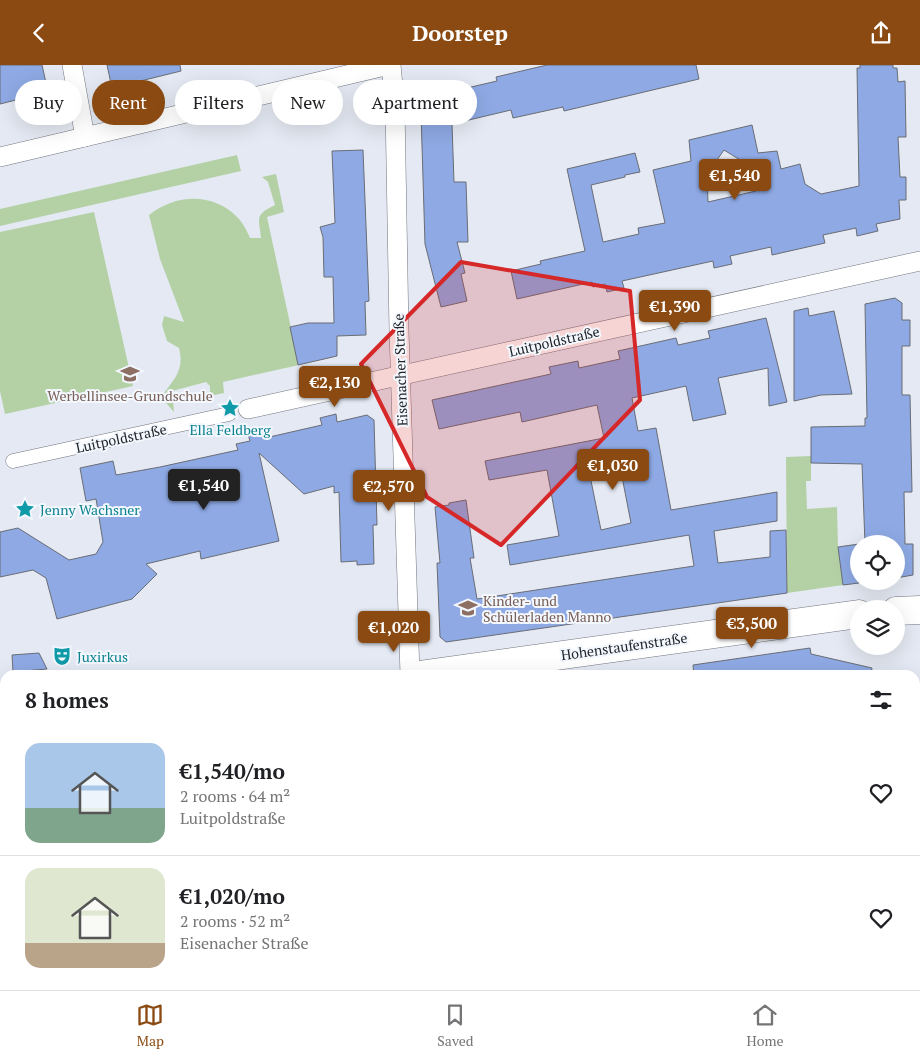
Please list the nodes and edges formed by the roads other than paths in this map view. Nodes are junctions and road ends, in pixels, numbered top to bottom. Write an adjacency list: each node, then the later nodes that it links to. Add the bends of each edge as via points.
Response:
1 (72, 65): 3 (street)
2 (390, 65): 3 (street); 6 (street, Eisenacher Straße, via 395,106)
3 (85, 137): 4 (street)
4 (0, 157)
5 (920, 261): 6 (street, Luitpoldstraße)
6 (400, 376): 7 (street, Luitpoldstraße); 13 (street, Eisenacher Straße)
7 (248, 409)
8 (229, 414): 9 (street, Luitpoldstraße)
9 (13, 461)
10 (920, 610): 11 (main road)
11 (905, 611)
12 (850, 615): 14 (main road, Hohenstaufenstraße)
13 (410, 670)
14 (455, 670)

